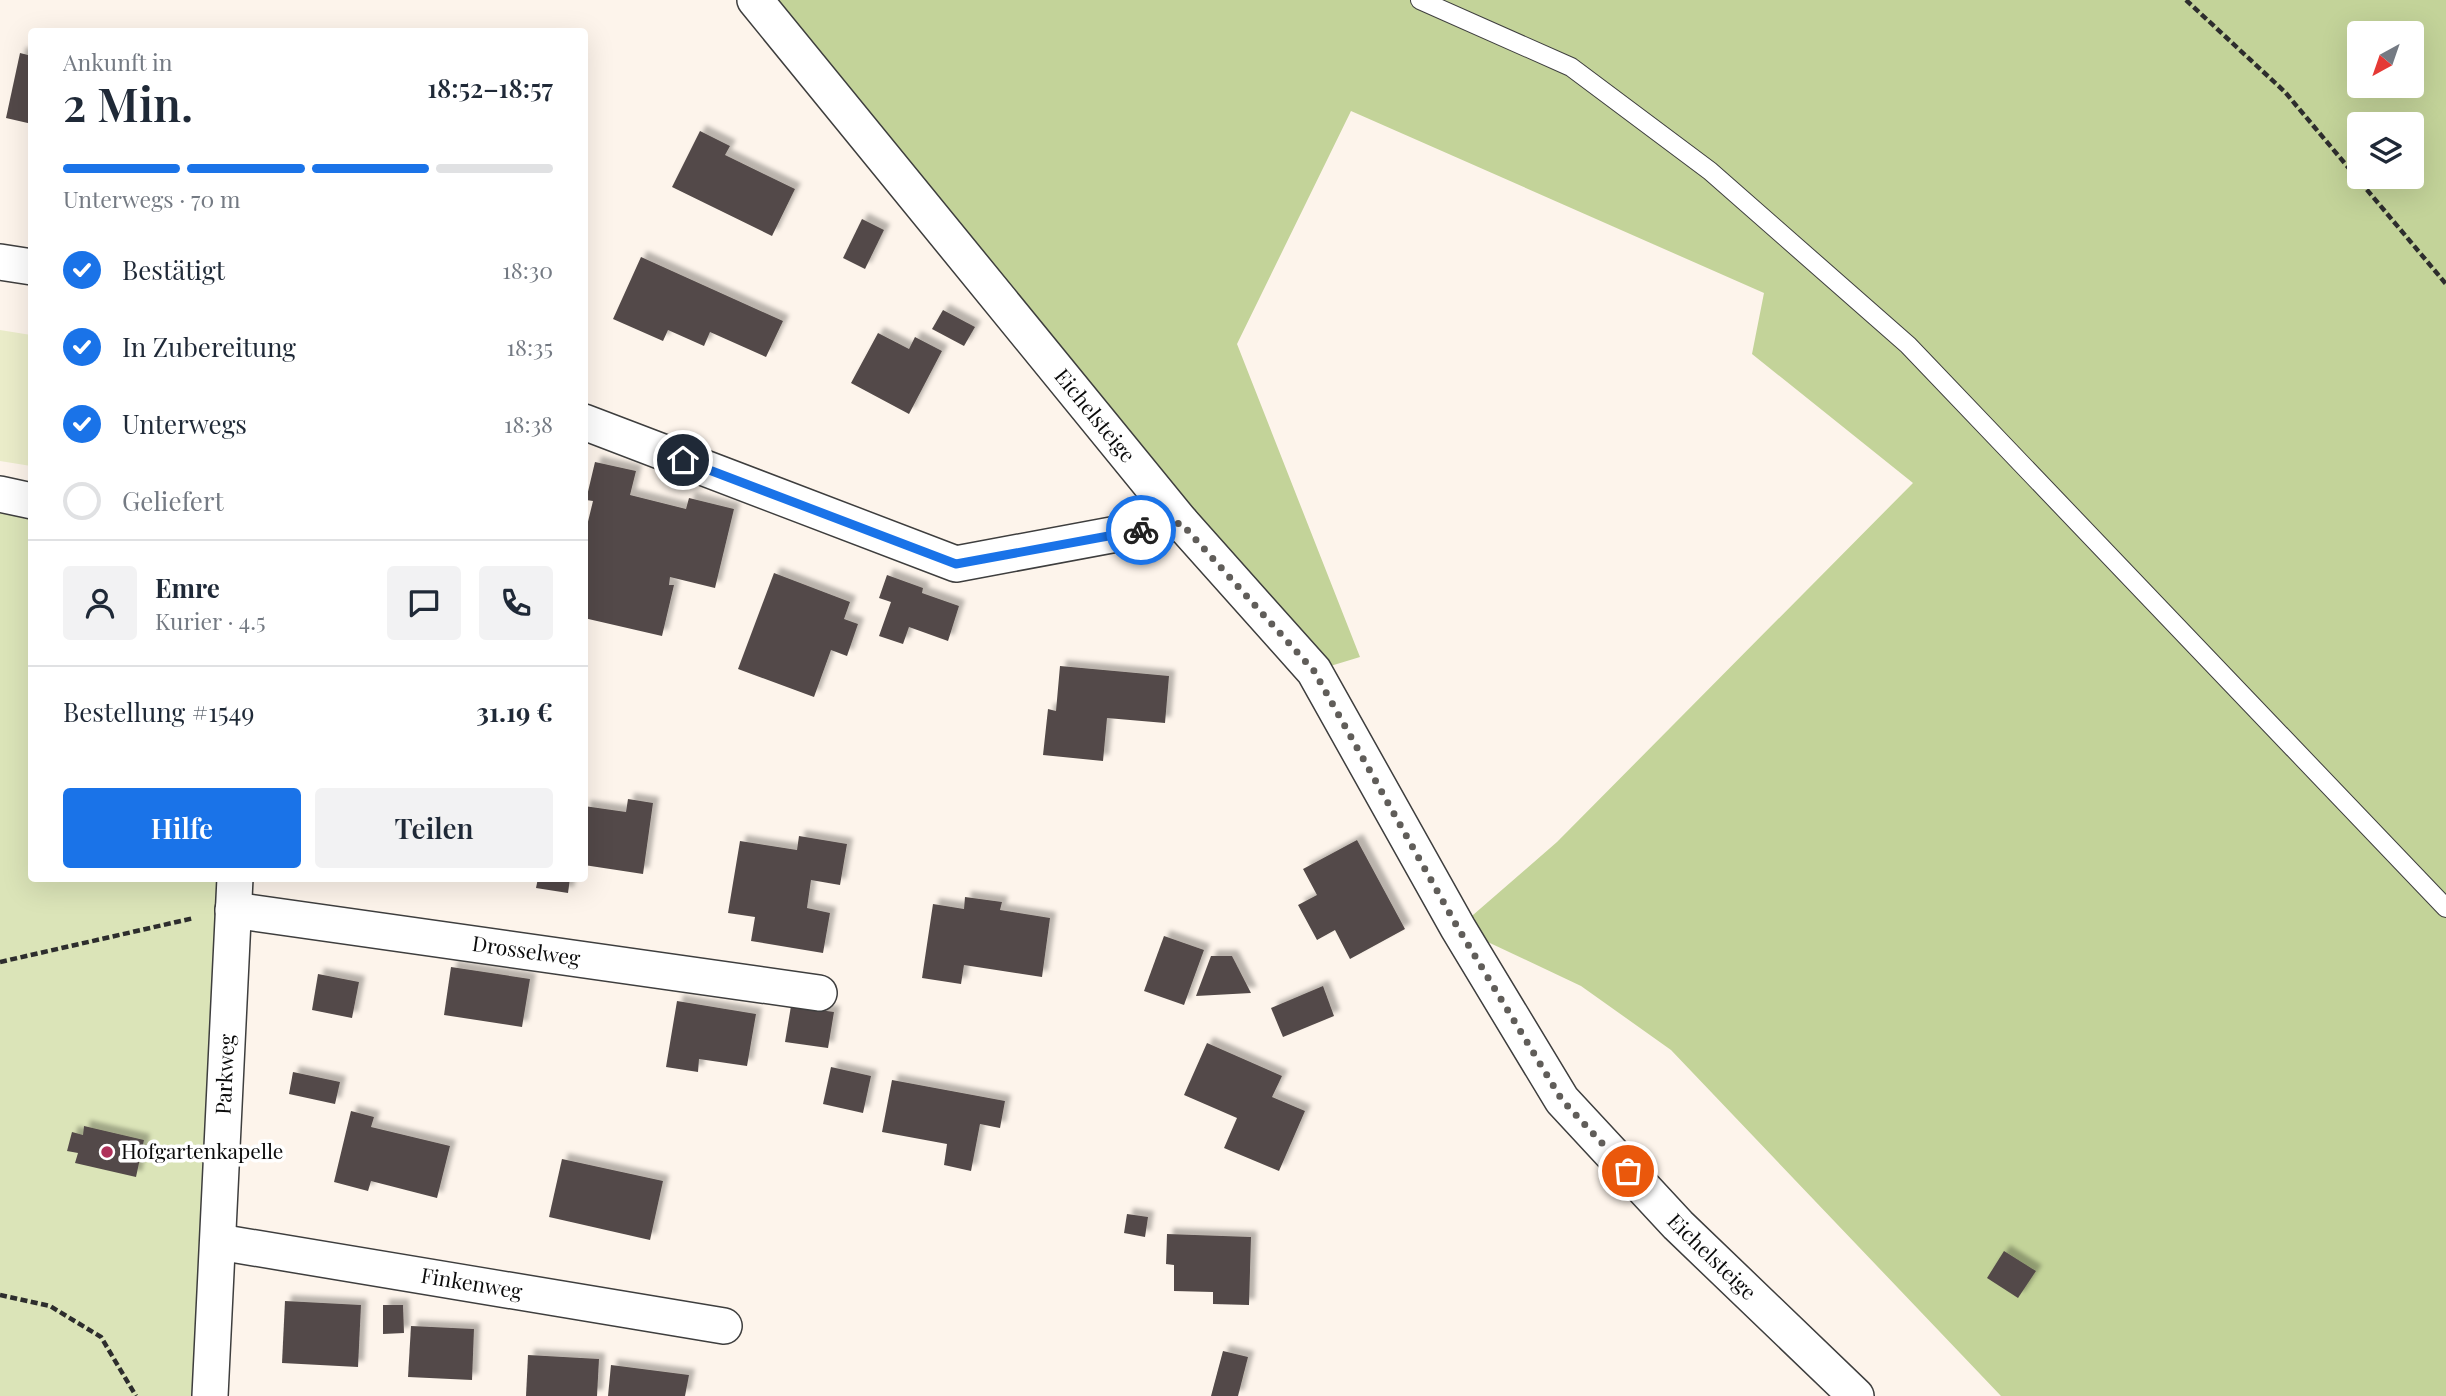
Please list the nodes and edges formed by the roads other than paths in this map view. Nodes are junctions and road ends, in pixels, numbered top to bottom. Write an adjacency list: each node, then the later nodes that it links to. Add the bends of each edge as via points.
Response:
1 (755, 0): 8 (street, Eichelsteige)
2 (1420, 0): 10 (lane, via 1571,67 1710,171 1908,345)
3 (0, 262): 4 (street)
4 (28, 266)
5 (588, 424): 8 (street, via 956,564)
6 (0, 494): 7 (street)
7 (28, 500)
8 (1181, 523): 15 (street, Eichelsteige, via 1314,671 1458,928 1562,1100 1678,1225)
9 (234, 894): 11 (street, Drosselweg); 12 (street, Parkweg)
10 (2446, 908)
11 (819, 993)
12 (219, 1242): 13 (street, Finkenweg); 14 (street, Parkweg)
13 (724, 1326)
14 (210, 1396)
15 (1856, 1396)

